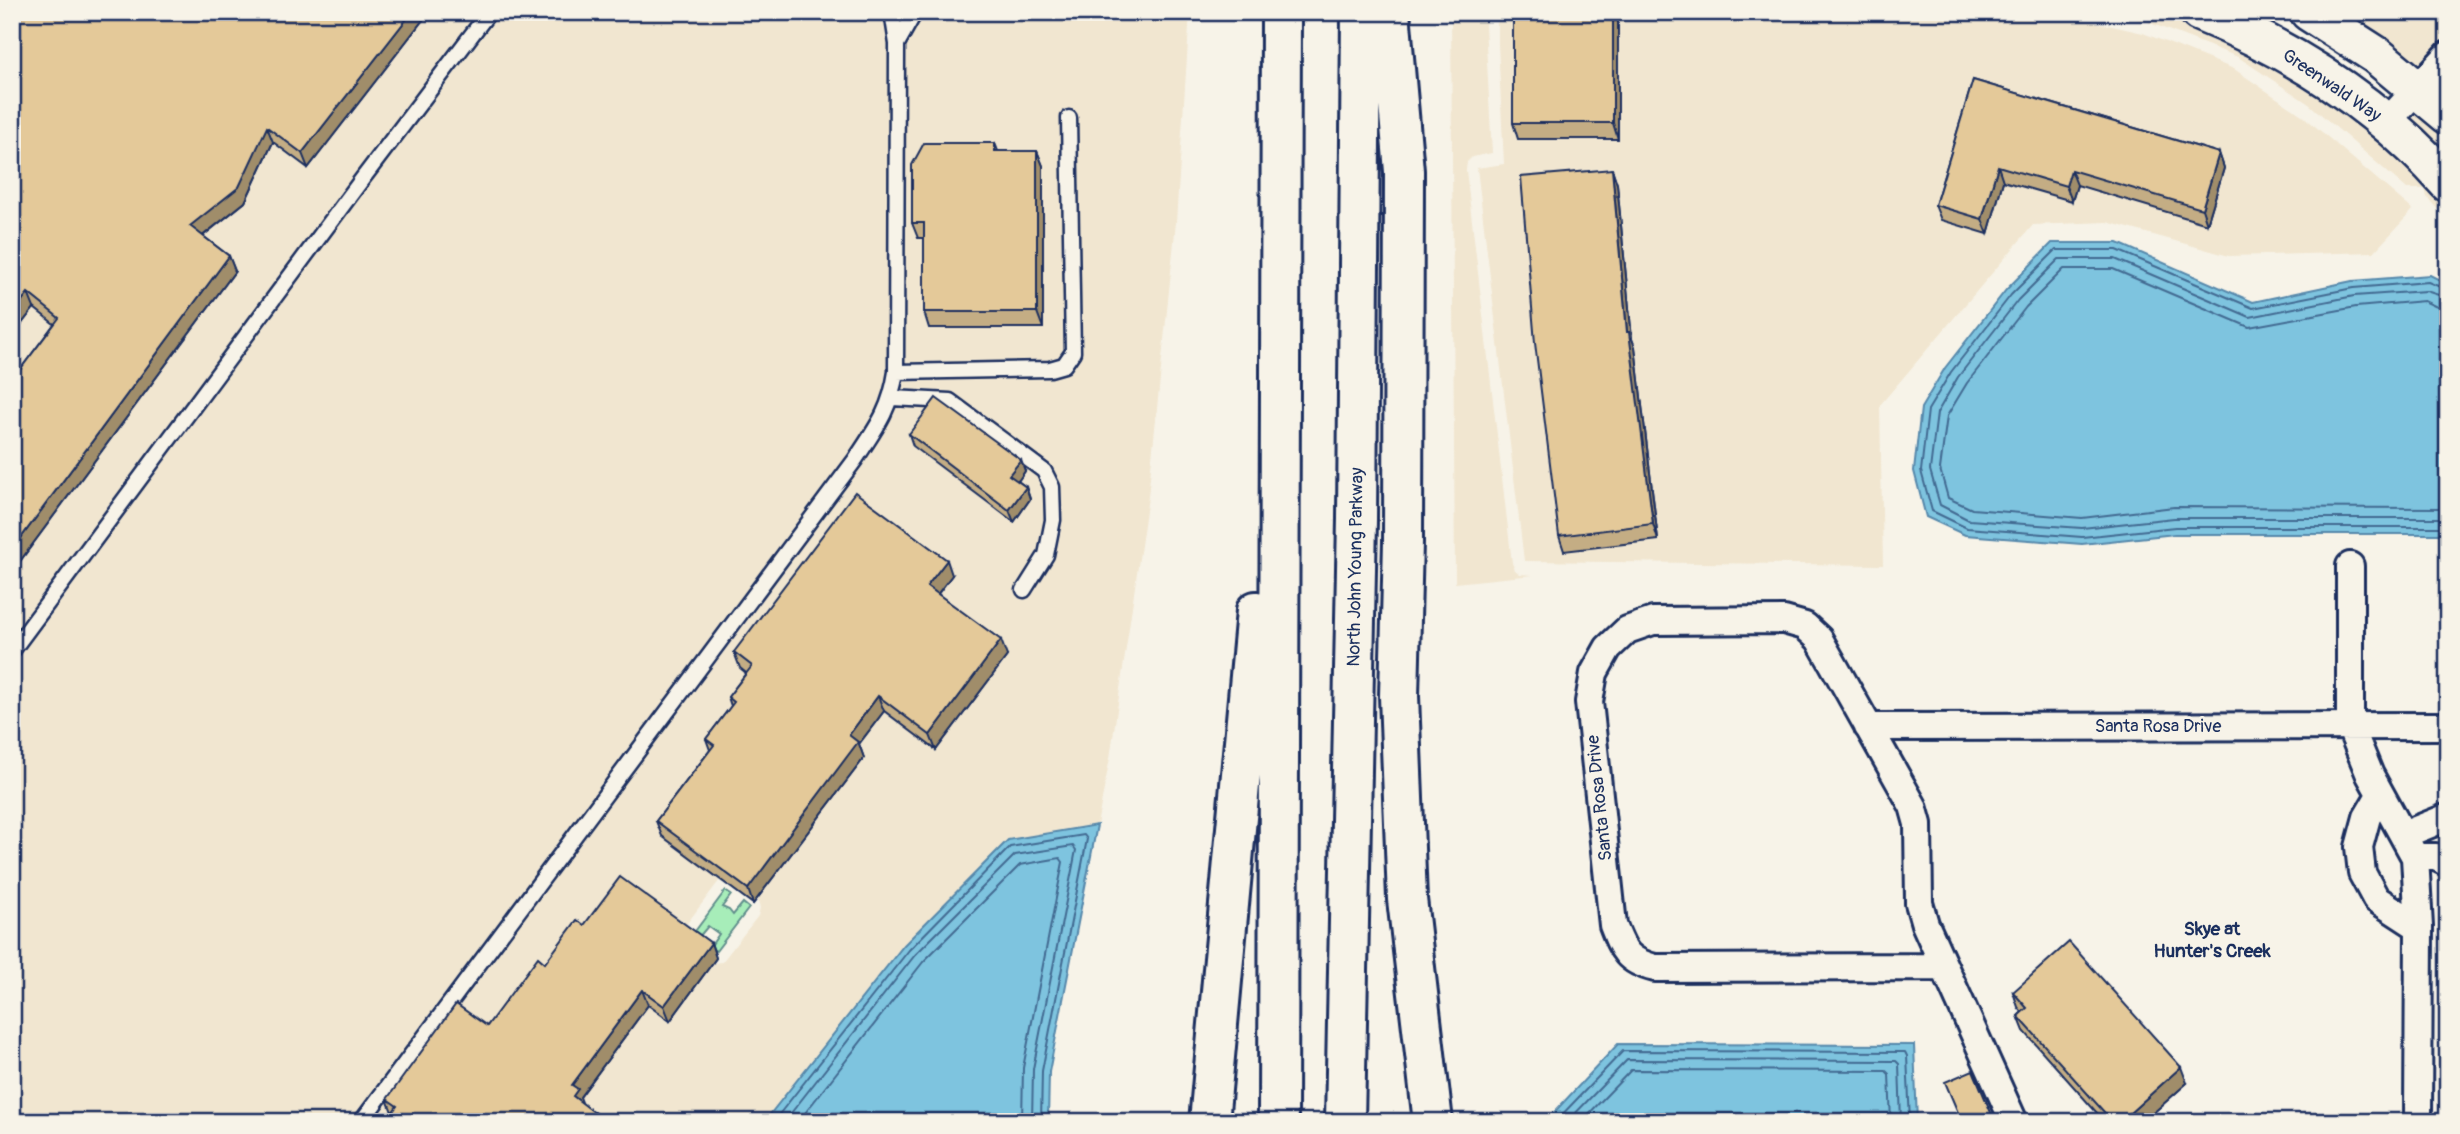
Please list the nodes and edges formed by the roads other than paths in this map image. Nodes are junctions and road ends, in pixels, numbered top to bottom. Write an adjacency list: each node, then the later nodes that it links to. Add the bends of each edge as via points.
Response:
1 (489, 12): 21 (lane)
2 (892, 12): 9 (lane)
3 (915, 12): 9 (lane)
4 (1281, 12): 16 (highway)
5 (1361, 12): 33 (highway, North John Young Parkway)
6 (1390, 12): 34 (highway, via 1404,171 1399,696 1407,899)
7 (2199, 12): 14 (street, Greenwald Way, via 2284,52)
8 (2309, 12): 11 (street)
9 (897, 44): 17 (lane)
10 (2448, 55): 11 (street)
11 (2418, 88): 12 (street); 14 (street)
12 (2448, 115)
13 (1069, 118): 17 (lane, via 1073,352 1064,365 1050,369)
14 (2387, 122): 15 (street, Greenwald Way)
15 (2448, 183)
16 (1279, 253): 31 (highway, via 1259,577); 32 (highway)
17 (896, 372): 18 (lane)
18 (892, 398): 20 (lane, via 950,401 1044,471 1052,487 1053,520 1046,555); 30 (lane, via 855,460)
19 (2350, 566): 22 (street)
20 (1024, 590)
21 (12, 651)
22 (2350, 726): 23 (street, Santa Rosa Drive); 24 (street, Santa Rosa Drive); 25 (street)
23 (2448, 726)
24 (1868, 727): 29 (street, Santa Rosa Drive, via 1913,806 1918,824 1919,903); 29 (street, Santa Rosa Drive, via 1819,639 1805,626 1784,620 1653,621 1627,629 1608,648 1594,673 1589,702 1613,925 1622,949 1636,963 1655,968)
25 (2380, 794): 27 (street); 28 (street, via 2367,817 2359,847 2362,873 2376,899)
26 (2448, 817): 27 (street)
27 (2430, 851): 28 (street)
28 (2419, 928): 36 (street)
29 (1944, 967): 35 (street, Santa Rosa Drive)
30 (361, 1122)
31 (1209, 1122)
32 (1278, 1122)
33 (1345, 1122)
34 (1433, 1122)
35 (2014, 1122)
36 (2418, 1122)

